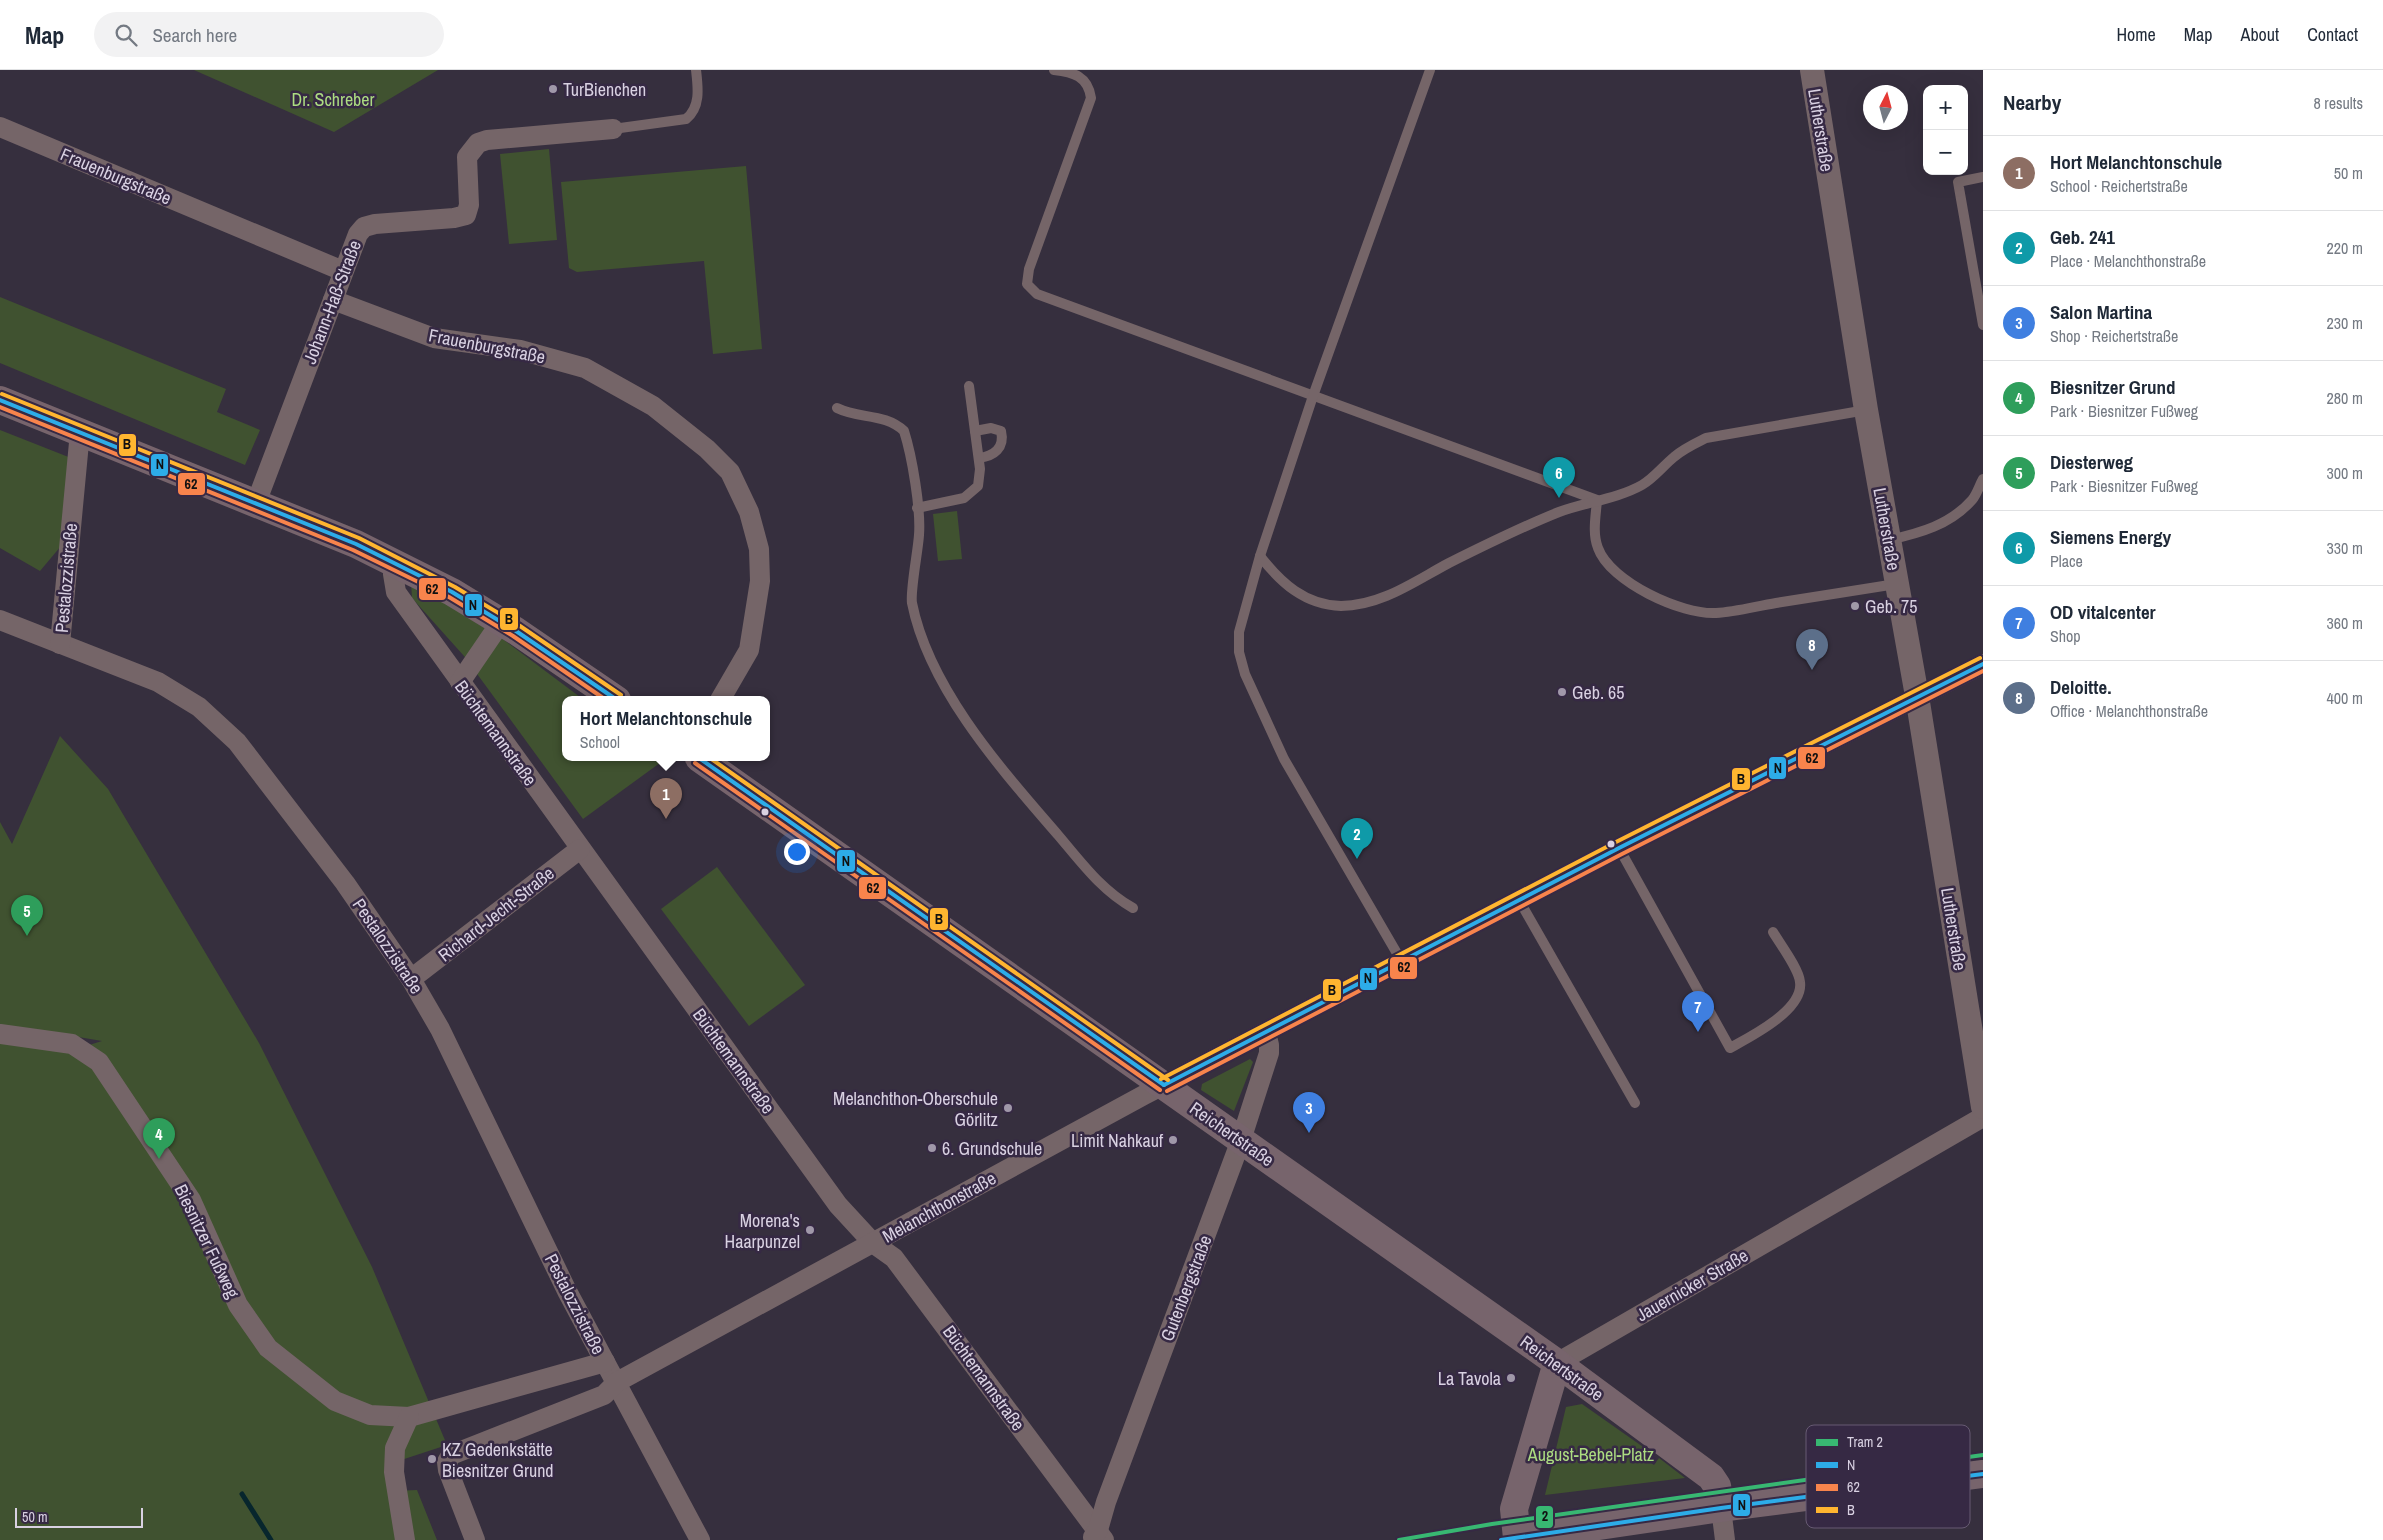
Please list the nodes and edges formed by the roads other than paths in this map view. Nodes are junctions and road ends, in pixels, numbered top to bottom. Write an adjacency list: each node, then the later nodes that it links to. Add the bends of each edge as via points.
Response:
1 (696, 70): 6 (lane, via 698,97 692,115 686,119)
2 (1054, 70): 12 (lane, via 1077,75 1087,82 1090,98 1028,270 1028,284 1037,294)
3 (1430, 70): 12 (lane)
4 (1812, 70): 15 (street, Lutherstraße)
5 (0, 127): 8 (street, Frauenburgstraße)
6 (613, 129): 8 (street, Johann-Haß-Straße, via 478,143 467,157 469,205 466,215 364,227)
7 (1983, 177): 10 (lane, via 1958,182)
8 (343, 271): 9 (street, Johann-Haß-Straße)
9 (332, 300): 21 (street, Johann-Haß-Straße); 33 (street, Frauenburgstraße, via 434,338 520,350 585,368 653,406 730,472 749,512 759,549 760,581 749,650)
10 (1983, 325)
11 (969, 386): 16 (lane)
12 (1313, 396): 20 (lane); 24 (lane)
13 (0, 400): 17 (main road)
14 (837, 408): 22 (lane, via 850,414 891,421 904,431)
15 (1866, 410): 20 (lane, via 1706,438 1688,447 1642,484); 23 (street, Lutherstraße)
16 (975, 431): 18 (lane); 18 (lane, via 991,428 1001,432 1003,440 1000,448)
17 (80, 432): 21 (main road); 29 (street, Pestalozzistraße)
18 (979, 458): 22 (lane, via 978,486 964,498)
19 (1983, 479): 23 (lane, via 1971,501 1946,521 1927,531)
20 (1597, 500): 24 (lane, via 1504,535 1407,587 1367,602 1341,606 1318,603 1278,579); 26 (lane, via 1595,532 1602,558 1615,573 1634,586 1681,607 1715,613)
21 (256, 503): 25 (main road)
22 (917, 508): 39 (lane, via 919,532 911,601 920,635 936,668 957,705 1007,776 1099,882 1118,900)
23 (1889, 540): 26 (street, Lutherstraße)
24 (1260, 556): 41 (lane, via 1240,632 1239,652 1244,674 1284,759)
25 (396, 564): 28 (main road, via 452,592); 31 (street, Büchtemannstraße, via 393,574 396,592)
26 (1896, 584): 34 (street, Lutherstraße)
27 (0, 620): 29 (street)
28 (501, 622): 31 (street); 32 (main road)
29 (60, 644): 42 (street, Pestalozzistraße, via 158,682 198,706 237,742 345,883)
30 (1983, 664): 34 (street, Melanchthonstraße)
31 (460, 682): 36 (street, Büchtemannstraße)
32 (611, 696)
33 (722, 696)
34 (1917, 696): 37 (street, Melanchthonstraße); 47 (street, Lutherstraße)
35 (703, 761): 45 (main road, Reichertstraße)
36 (580, 848): 42 (street, Richard-Jecht-Straße); 50 (street, Büchtemannstraße, via 844,1212)
37 (1619, 848): 38 (street, Melanchthonstraße); 40 (lane, via 1730,1048 1770,1025 1789,1008 1798,994 1801,983 1797,973)
38 (1519, 900): 41 (street, Melanchthonstraße); 46 (lane)
39 (1133, 908)
40 (1773, 932)
41 (1402, 962): 43 (street, Melanchthonstraße)
42 (412, 979): 51 (street, Pestalozzistraße, via 440,1029 567,1291)
43 (1266, 1033): 45 (street, Melanchthonstraße); 49 (street, Gutenbergstraße, via 1269,1053)
44 (0, 1034): 54 (street, Biesnitzer Fußweg, via 72,1044 98,1062 191,1200 238,1306 268,1348 335,1401 370,1415)
45 (1164, 1085): 49 (main road, Reichertstraße); 50 (street, Melanchthonstraße)
46 (1635, 1103)
47 (1983, 1107)
48 (1983, 1117): 52 (street, Jauernicker Straße)
49 (1241, 1140): 52 (main road, Reichertstraße); 59 (street, Gutenbergstraße, via 1106,1502)
50 (872, 1243): 53 (street, Melanchthonstraße); 59 (street, Büchtemannstraße, via 894,1258)
51 (605, 1362): 53 (street, Pestalozzistraße); 54 (street, Biesnitzer Fußweg)
52 (1557, 1363): 58 (main road, Reichertstraße, via 1711,1477 1717,1486); 58 (main road, via 1514,1509 1516,1538)
53 (617, 1382): 61 (street, Melanchthonstraße, via 604,1395 451,1455 447,1462 448,1470); 62 (street, Pestalozzistraße)
54 (409, 1417): 60 (street, via 395,1448 394,1472)
55 (1983, 1474): 56 (main road)
56 (1970, 1476)
57 (1806, 1497): 58 (main road)
58 (1721, 1508): 63 (street)
59 (1098, 1537)
60 (405, 1540)
61 (475, 1540)
62 (700, 1540)
63 (1725, 1540)

